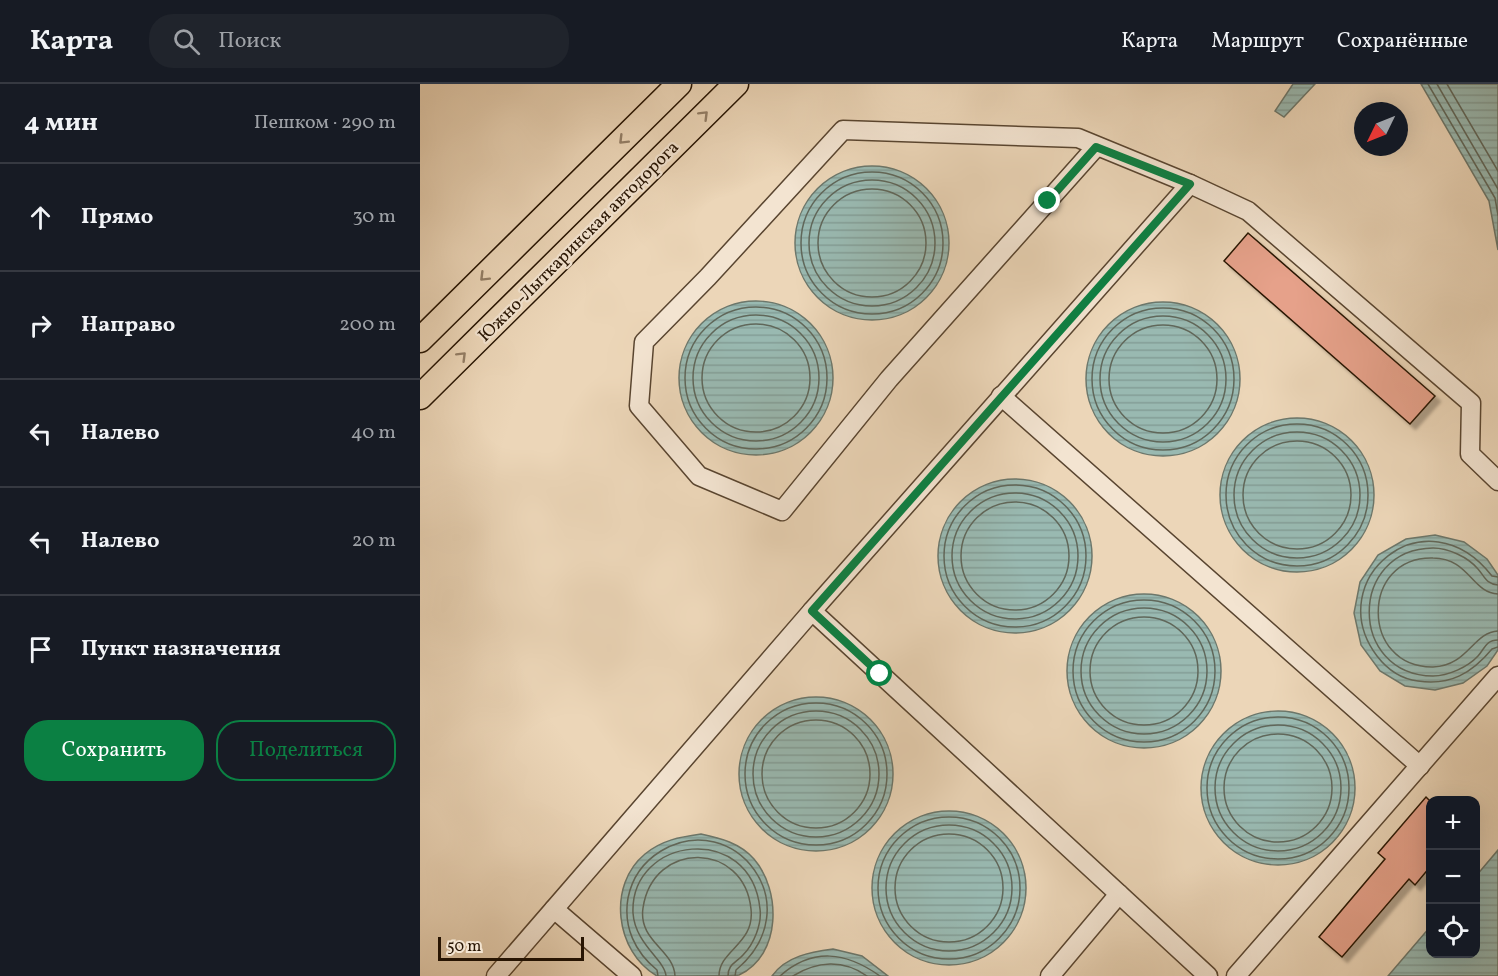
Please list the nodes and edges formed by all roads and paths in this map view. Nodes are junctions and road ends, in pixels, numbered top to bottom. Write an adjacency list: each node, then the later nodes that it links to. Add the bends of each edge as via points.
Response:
1 (679, 84): 5 (main road, one-way to 5)
2 (736, 84): 7 (main road, Южно-Лыткаринская автодорога, one-way to 2)
3 (1096, 147): 3 (lane, via 889,379 782,511 699,476 639,406 644,342 843,130 1078,138); 4 (lane)
4 (1190, 184): 6 (lane); 8 (lane, via 1248,212 1471,403 1470,454)
5 (420, 340)
6 (1001, 396): 9 (lane); 11 (lane)
7 (420, 397)
8 (1498, 481)
9 (812, 611): 12 (lane); 13 (lane)
10 (1498, 676): 11 (lane)
11 (1420, 766): 18 (lane)
12 (1119, 894): 16 (lane); 17 (lane)
13 (554, 909): 14 (lane); 15 (lane)
14 (496, 976)
15 (632, 976)
16 (1050, 976)
17 (1208, 976)
18 (1236, 976)

